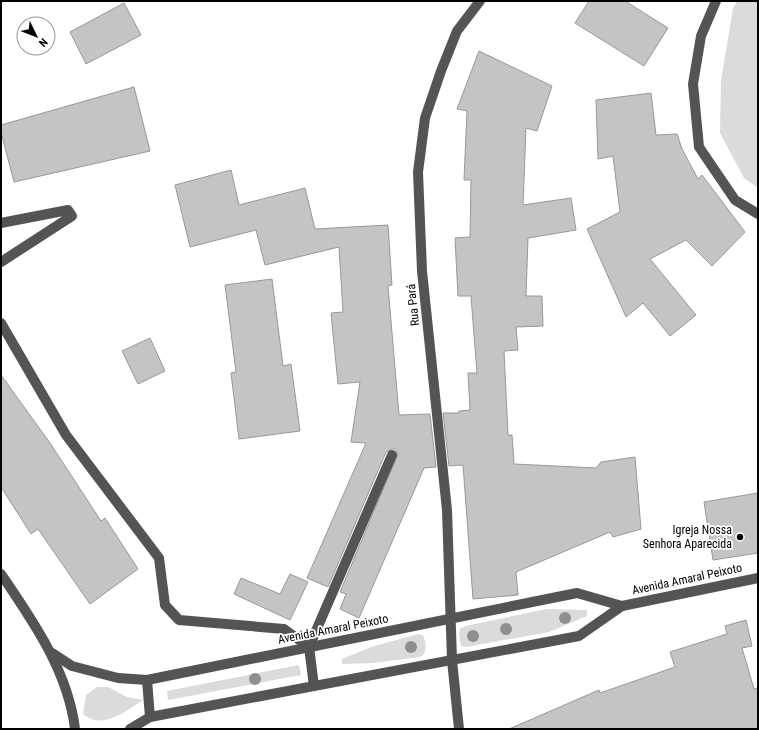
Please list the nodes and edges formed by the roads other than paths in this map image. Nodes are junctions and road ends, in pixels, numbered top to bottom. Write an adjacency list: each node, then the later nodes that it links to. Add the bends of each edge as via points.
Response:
1 (480, 1): 11 (street, Rua Pará, via 456,31 425,118 418,172 422,270 447,510)
2 (716, 1): 3 (street, via 702,36 693,84 699,147 735,200)
3 (758, 214)
4 (1, 224): 5 (street, via 68,210 72,216)
5 (1, 262)
6 (1, 323): 12 (street, via 66,435 159,558 164,605 179,620 284,630)
7 (392, 455): 12 (street)
8 (1, 574): 13 (street)
9 (758, 578): 10 (street, Avenida Amaral Peixoto)
10 (622, 606): 11 (street, Avenida Amaral Peixoto, via 577,593); 14 (street, Avenida Amaral Peixoto, via 580,636)
11 (450, 619): 12 (street, Avenida Amaral Peixoto); 14 (street, Rua Pará)
12 (309, 647): 15 (street, Avenida Amaral Peixoto); 16 (street)
13 (52, 653): 15 (street, Avenida Amaral Peixoto, via 72,666 118,678); 18 (street)
14 (452, 660): 16 (street, Avenida Amaral Peixoto); 20 (street, Rua Pará)
15 (147, 680): 17 (street)
16 (314, 686): 17 (street, Avenida Amaral Peixoto)
17 (150, 716): 19 (street, Avenida Amaral Peixoto)
18 (76, 729)
19 (130, 729)
20 (459, 729)

